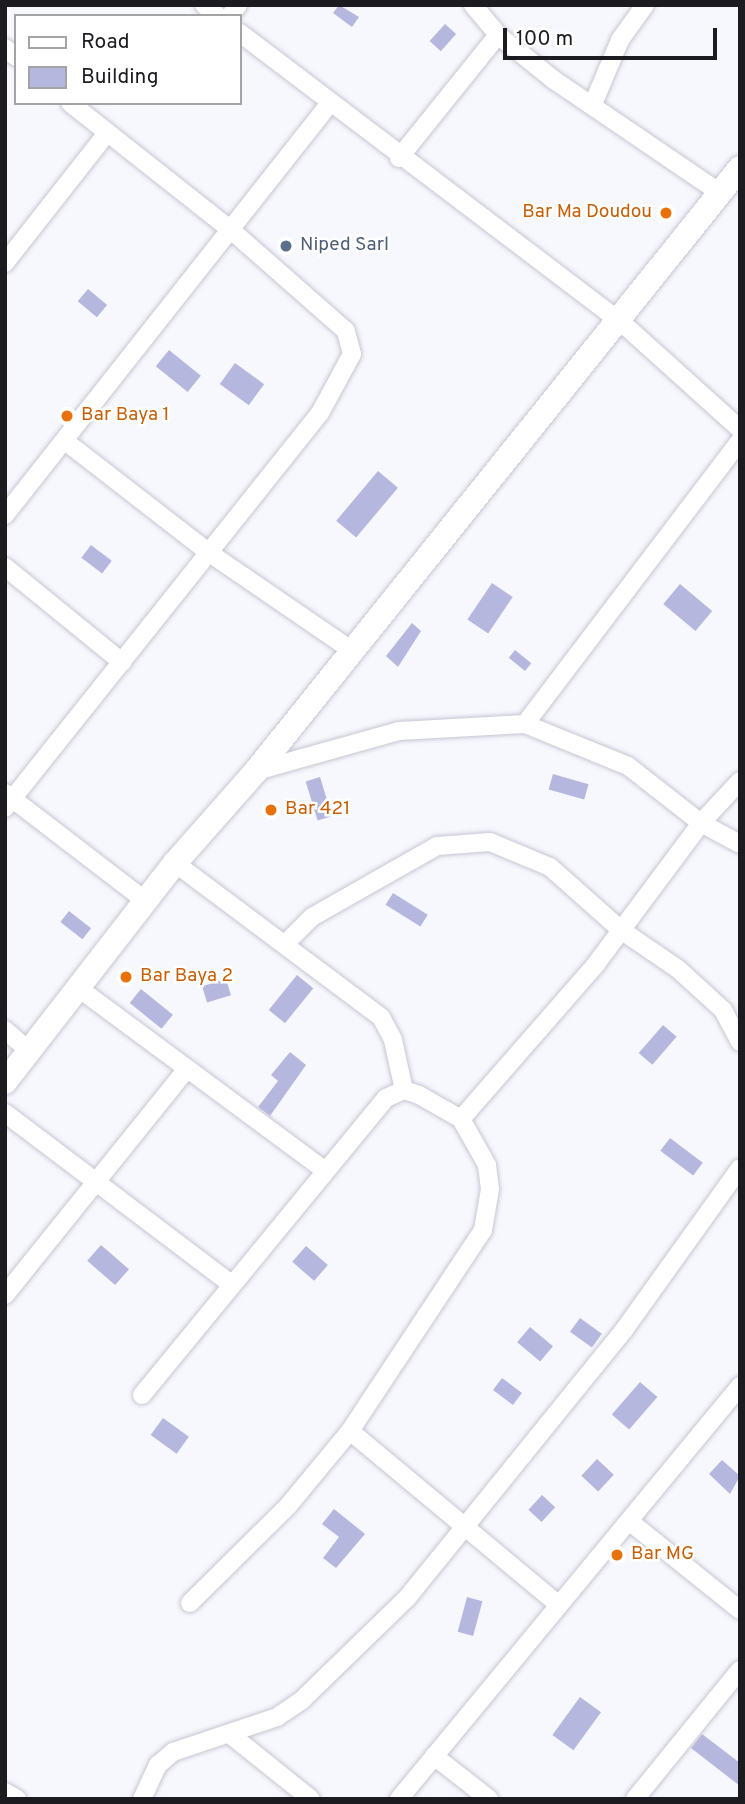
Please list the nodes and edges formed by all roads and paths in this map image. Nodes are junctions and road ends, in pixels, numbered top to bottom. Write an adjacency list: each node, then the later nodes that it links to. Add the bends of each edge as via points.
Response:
1 (473, 5): 4 (street)
2 (645, 5): 6 (street, via 620,40)
3 (242, 35): 5 (street)
4 (498, 35): 6 (street); 9 (street)
5 (330, 103): 9 (street); 12 (street)
6 (593, 104): 11 (street)
7 (72, 105): 8 (street)
8 (106, 134): 12 (street); 13 (street)
9 (399, 158): 14 (street)
10 (740, 169): 11 (street)
11 (720, 193): 14 (street)
12 (231, 230): 16 (street); 19 (street, via 346,331 353,344 348,364 320,413)
13 (5, 263)
14 (620, 321): 15 (street); 21 (street)
15 (740, 429)
16 (65, 441): 18 (street); 19 (street)
17 (740, 441): 23 (street)
18 (5, 515)
19 (208, 552): 21 (street); 22 (street)
20 (5, 566): 22 (street)
21 (351, 650): 24 (street)
22 (122, 662): 26 (street)
23 (525, 724): 24 (street, via 399,731); 27 (street, via 628,766)
24 (256, 771): 29 (street)
25 (740, 781): 27 (street)
26 (8, 799): 30 (street)
27 (701, 823): 28 (street); 31 (street)
28 (740, 844)
29 (175, 863): 30 (street); 32 (street)
30 (146, 901): 33 (street)
31 (621, 930): 32 (street, via 550,867 473,839 436,846 385,873 312,917); 35 (street, via 716,1003); 41 (street)
32 (285, 944): 39 (street, via 381,1017 393,1040)
33 (77, 987): 36 (street); 37 (street)
34 (5, 1030): 36 (street)
35 (740, 1042)
36 (29, 1051): 38 (street)
37 (186, 1070): 43 (street); 44 (street)
38 (5, 1083)
39 (404, 1090): 41 (street); 43 (street, via 371,1111)
40 (5, 1112): 44 (street)
41 (461, 1119): 49 (street, via 487,1165 490,1189 483,1230)
42 (740, 1168): 51 (street, via 624,1330)
43 (324, 1170): 45 (street)
44 (94, 1183): 45 (street); 46 (street)
45 (231, 1284): 48 (street)
46 (5, 1295)
47 (738, 1392): 50 (street)
48 (142, 1395)
49 (350, 1431): 51 (street); 52 (street, via 279,1515)
50 (629, 1521): 53 (street); 54 (street)
51 (463, 1527): 53 (street); 56 (street, via 407,1598 302,1700 277,1717)
52 (190, 1603)
53 (559, 1605): 57 (street)
54 (740, 1610)
55 (740, 1670): 64 (street)
56 (230, 1735): 60 (street, via 173,1752 158,1765); 61 (street)
57 (434, 1756): 62 (street); 63 (street)
58 (5, 1792): 59 (street)
59 (17, 1799)
60 (142, 1799)
61 (311, 1799)
62 (399, 1799)
63 (489, 1799)
64 (635, 1799)

